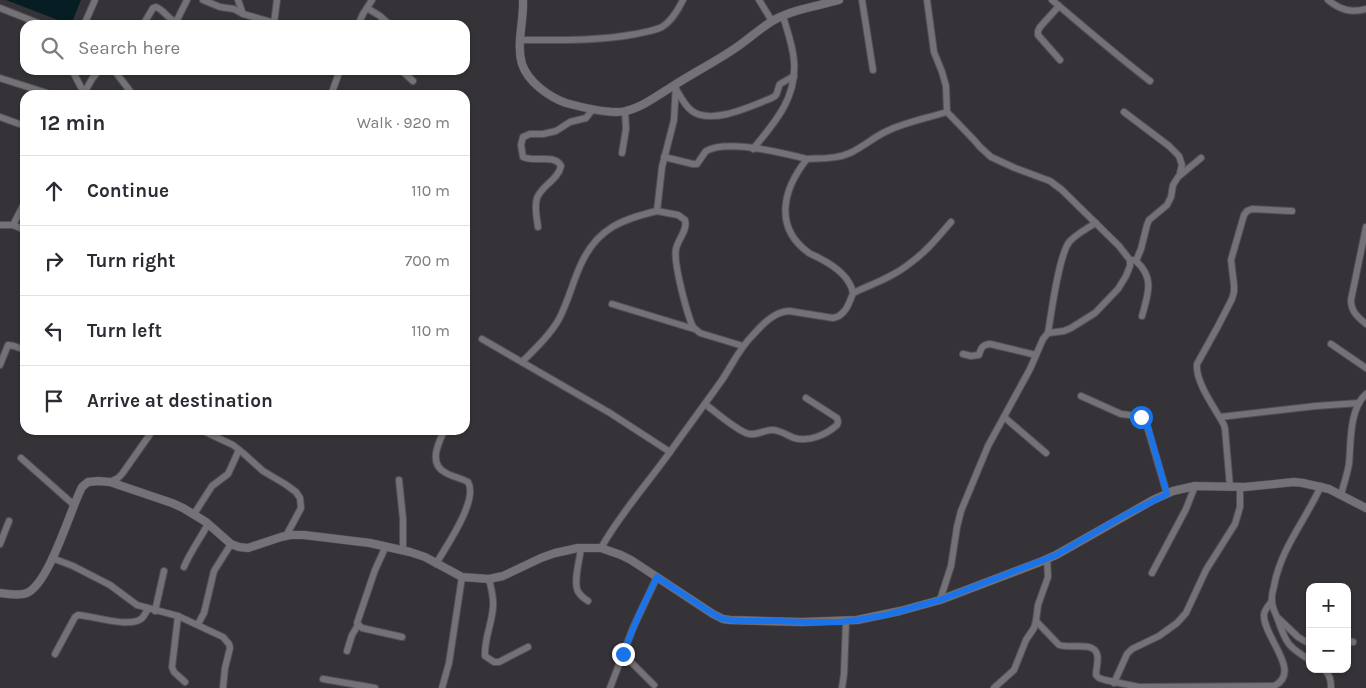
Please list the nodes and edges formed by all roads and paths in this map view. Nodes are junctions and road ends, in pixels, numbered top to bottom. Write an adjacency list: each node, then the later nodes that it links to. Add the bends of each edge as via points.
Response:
1 (95, 0): 22 (street)
2 (187, 0): 25 (street)
3 (203, 0): 19 (street)
4 (238, 0): 19 (street)
5 (278, 0): 27 (street)
6 (372, 0): 17 (street)
7 (523, 0): 31 (street)
8 (683, 0): 31 (street, via 669,22 650,31 580,41)
9 (759, 0): 30 (street)
10 (839, 0): 20 (street)
11 (862, 0): 33 (street)
12 (927, 0): 51 (street, via 934,52 946,86)
13 (1052, 0): 15 (street)
14 (1328, 0): 18 (street, via 1346,11)
15 (1059, 6): 32 (street, via 1038,35); 42 (street)
16 (0, 8): 21 (street)
17 (367, 8): 28 (street); 29 (street)
18 (1366, 9)
19 (243, 14): 26 (street)
20 (783, 16): 30 (street); 39 (street, via 794,59)
21 (30, 20)
22 (86, 20)
23 (146, 20): 24 (street, via 156,7)
24 (171, 20)
25 (177, 20)
26 (264, 20)
27 (275, 20)
28 (361, 20)
29 (384, 20)
30 (772, 21): 43 (street)
31 (521, 36): 49 (street, via 524,69 539,88 562,101)
32 (1060, 60)
33 (872, 70)
34 (74, 75): 45 (street)
35 (96, 75): 46 (street)
36 (118, 75): 47 (street)
37 (338, 75): 48 (street)
38 (406, 75): 41 (street)
39 (794, 76): 43 (street, via 780,84 773,97 720,116 692,111); 55 (street, via 790,94 779,116)
40 (0, 78): 44 (street)
41 (413, 81)
42 (1150, 81)
43 (676, 86): 50 (street); 57 (street, via 674,120)
44 (38, 90)
45 (82, 90)
46 (86, 90)
47 (129, 90)
48 (333, 90)
49 (593, 109): 50 (street); 69 (street, via 586,118 570,122 556,131 522,137 523,157 555,160 561,166 537,198)
50 (625, 112): 56 (street, via 626,134)
51 (948, 112): 59 (street, via 887,131 842,156); 65 (street, via 991,157 1050,181)
52 (1124, 112): 60 (street, via 1179,156 1182,165)
53 (0, 118): 54 (street)
54 (20, 124)
55 (753, 149): 57 (street, via 722,146 709,149 697,164); 59 (street)
56 (622, 153)
57 (664, 157): 61 (street)
58 (1201, 158): 60 (street)
59 (808, 159): 72 (street, via 791,185 786,223 797,243 836,268 850,284)
60 (1178, 177): 71 (street, via 1167,206 1146,224 1140,249)
61 (657, 210): 76 (street, via 685,220 686,226 676,248 677,269 690,322); 84 (street, via 618,223 593,243 552,331)
62 (1292, 211): 93 (street, via 1259,209 1246,211 1244,215 1231,260 1234,292 1196,368)
63 (20, 212): 67 (street)
64 (951, 222): 72 (street, via 909,264)
65 (1096, 223): 71 (street); 77 (street, via 1071,240 1065,249)
66 (0, 225): 67 (street)
67 (13, 225): 70 (street)
68 (1366, 226): 75 (street, via 1351,300 1353,312)
69 (538, 227)
70 (20, 228)
71 (1133, 260): 74 (street, via 1144,270 1148,280); 77 (street, via 1123,281 1094,313 1071,328)
72 (853, 293): 80 (street, via 838,317 783,312 762,325)
73 (612, 304): 76 (street)
74 (1142, 316)
75 (1366, 324)
76 (695, 330): 80 (street)
77 (1048, 334): 83 (street)
78 (482, 339): 84 (street)
79 (1331, 344): 86 (street)
80 (743, 346): 91 (street)
81 (20, 348): 85 (street, via 8,345)
82 (963, 354): 83 (street, via 976,356 982,346 990,344)
83 (1036, 355): 92 (street)
84 (522, 362): 98 (street)
85 (0, 365)
86 (1366, 368)
87 (1366, 394): 90 (street)
88 (1081, 396): 107 (street, via 1122,414 1145,419)
89 (806, 398): 91 (street, via 837,418 838,422 809,439 794,438 772,430 751,435)
90 (1359, 403): 93 (street); 108 (street)
91 (705, 404): 98 (street)
92 (1004, 417): 99 (street); 131 (street, via 961,511 951,566)
93 (1220, 417): 105 (street, via 1225,429)
94 (149, 435): 102 (street, via 122,474)
95 (212, 435): 97 (street)
96 (442, 435): 123 (street, via 435,450 439,468 468,482 471,488 463,517)
97 (239, 450): 111 (street, via 228,474 212,486); 114 (street, via 300,498 301,508)
98 (670, 452): 119 (street)
99 (1046, 453)
100 (21, 458): 109 (street)
101 (399, 480): 120 (street)
102 (110, 482): 109 (street, via 88,482 82,487); 111 (street, via 172,503)
103 (1196, 486): 105 (street); 107 (street); 126 (street)
104 (1321, 486): 106 (street, via 1294,482); 108 (street); 132 (street, via 1283,555 1275,575)
105 (1230, 487): 106 (street)
106 (1240, 487): 151 (street, via 1240,507 1235,524 1206,570 1186,613 1159,636 1132,649)
107 (1167, 494): 122 (street)
108 (1341, 494): 110 (street)
109 (74, 505): 121 (street)
110 (1366, 508)
111 (192, 514): 113 (street)
112 (9, 521): 115 (street)
113 (208, 524): 116 (street); 124 (street)
114 (286, 536): 116 (street, via 248,548); 117 (street, via 304,535)
115 (0, 544)
116 (231, 544): 139 (street, via 214,571)
117 (383, 545): 120 (street); 140 (street)
118 (581, 548): 119 (street); 129 (street, via 555,553); 133 (street, via 576,588)
119 (601, 548): 128 (street, via 621,555)
120 (403, 550): 123 (street)
121 (52, 558): 130 (street, via 38,583 26,594); 134 (street, via 103,581 137,605)
122 (1046, 559): 131 (street); 138 (street, via 1048,577)
123 (436, 564): 127 (street)
124 (184, 567)
125 (164, 571): 134 (street)
126 (1152, 573)
127 (462, 577): 129 (street); 155 (street)
128 (657, 577): 137 (street, via 723,619); 146 (street)
129 (489, 579): 143 (street, via 493,608 485,656 499,662)
130 (0, 593)
131 (940, 600): 137 (street, via 886,615)
132 (1272, 601): 136 (street); 151 (street, via 1264,614 1271,638 1284,661 1280,683 1261,687 1140,687)
133 (588, 602)
134 (152, 610): 135 (street); 145 (street, via 137,620 119,622 78,615)
135 (178, 616): 139 (street); 150 (street, via 172,667)
136 (1277, 618): 142 (street); 147 (street, via 1289,646)
137 (846, 621): 157 (street)
138 (1036, 621): 151 (street, via 1059,645 1085,646 1095,650 1098,655 1096,675); 158 (street, via 1014,670)
139 (198, 624): 153 (street, via 224,637 229,644)
140 (358, 625): 141 (street); 144 (street)
141 (402, 637)
142 (1306, 642)
143 (528, 647)
144 (347, 651)
145 (55, 654)
146 (623, 654): 152 (street); 156 (street)
147 (1306, 657)
148 (1328, 673): 159 (street)
149 (322, 679): 154 (street)
150 (185, 682)
151 (1114, 682)
152 (654, 686)
153 (223, 688)
154 (375, 688)
155 (442, 688)
156 (610, 688)
157 (842, 688)
158 (994, 688)
159 (1330, 688)

